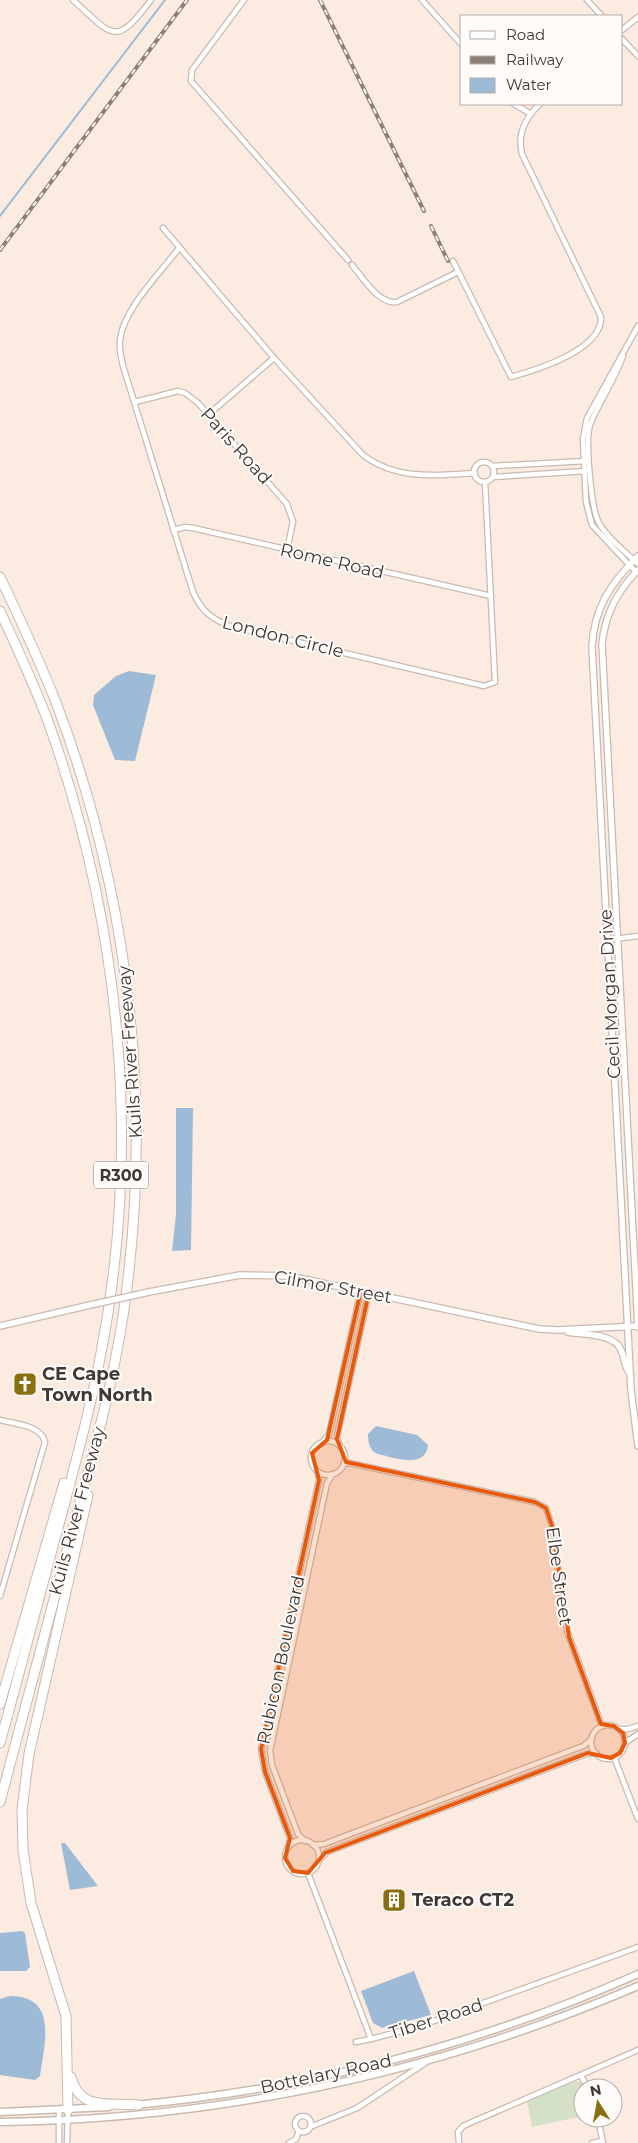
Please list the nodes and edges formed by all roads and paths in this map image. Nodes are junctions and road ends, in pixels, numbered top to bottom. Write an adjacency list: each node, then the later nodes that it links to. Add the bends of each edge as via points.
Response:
1 (73, 0): 2 (street, via 106,29 117,32 130,27)
2 (151, 0)
3 (244, 0): 17 (street, via 192,70 191,81)
4 (422, 0): 10 (street)
5 (587, 0): 6 (street)
6 (601, 15)
7 (638, 17): 8 (street)
8 (623, 29)
9 (623, 39): 11 (street)
10 (460, 42)
11 (638, 56)
12 (516, 105): 14 (street)
13 (539, 105): 14 (street)
14 (531, 114): 20 (street, via 520,136 522,154 602,322 592,337 562,359 511,377)
15 (163, 228): 16 (street)
16 (179, 248): 22 (street); 23 (street, London Circle, via 130,312 121,334 120,355)
17 (348, 260)
18 (453, 261): 20 (street)
19 (352, 265): 20 (street, via 383,300 391,302)
20 (458, 272)
21 (638, 326): 25 (street, via 590,425)
22 (274, 358): 24 (street); 28 (street, via 370,460 408,474)
23 (135, 402): 24 (street, Paris Road, via 178,391 186,393); 31 (street, London Circle)
24 (209, 414): 32 (street, Paris Road, via 287,504 293,522)
25 (586, 460): 26 (street); 27 (street)
26 (492, 466): 28 (street, via 482,463 476,467); 29 (street)
27 (587, 471): 29 (street); 33 (street, via 599,523); 34 (street, via 587,510 592,525)
28 (475, 474): 30 (street)
29 (493, 477): 30 (street)
30 (485, 482): 37 (street, London Circle)
31 (173, 530): 32 (street, Rome Road, via 193,528); 37 (street, London Circle, via 197,602 217,621 484,686 496,681)
32 (287, 550): 37 (street, Rome Road)
33 (637, 560): 34 (street, Cecil Morgan Drive)
34 (629, 565): 35 (street); 41 (street, Cecil Morgan Drive, via 604,595 596,614 593,637)
35 (637, 571): 40 (street, Cecil Morgan Drive, via 610,608 602,644)
36 (0, 577): 54 (highway, Kuils River Freeway / R300, via 56,702 87,795 110,881 128,986 136,1105 134,1202 123,1316)
37 (491, 596)
38 (0, 611): 53 (highway, Kuils River Freeway / R300, via 48,722 85,840 106,942 119,1046 122,1143 116,1254 100,1358)
39 (638, 936): 40 (street)
40 (618, 937): 41 (street); 46 (street, Cecil Morgan Drive)
41 (607, 940): 45 (street, Cecil Morgan Drive)
42 (361, 1290): 43 (street, Cilmor Street); 44 (street, Cilmor Street, bridge, via 289,1276 261,1274 213,1278); 50 (street, via 329,1434)
43 (369, 1292): 47 (street, Cilmor Street, via 523,1326); 51 (street, via 337,1436)
44 (0, 1326)
45 (628, 1327): 46 (street, Cilmor Street); 47 (street, Cilmor Street); 48 (street, Cecil Morgan Drive)
46 (638, 1327)
47 (558, 1330): 48 (street, via 616,1342)
48 (630, 1374): 52 (street, Cecil Morgan Drive)
49 (0, 1420): 58 (street, via 36,1430 45,1442)
50 (322, 1443): 51 (street); 56 (street, via 314,1448 311,1457)
51 (339, 1445): 55 (street, via 344,1453)
52 (638, 1446)
53 (78, 1452): 59 (highway, via 60,1495); 65 (highway, Kuils River Freeway / R300)
54 (92, 1457): 69 (highway, Kuils River Freeway / R300); 83 (highway, via 83,1517 29,1754 22,1810 28,1884 33,1911 66,2016)
55 (344, 1462): 57 (street); 60 (street, Elbe Street, via 535,1502 546,1508 552,1526 569,1637)
56 (318, 1472): 57 (street); 73 (street, Rubicon Boulevard, via 319,1481 261,1749 265,1772 290,1838)
57 (333, 1474): 71 (street, Rubicon Boulevard, via 327,1483 270,1751 272,1765 298,1833)
58 (0, 1596)
59 (0, 1704)
60 (602, 1726): 62 (street); 64 (street)
61 (638, 1726): 62 (street)
62 (619, 1729): 66 (street)
63 (638, 1734): 66 (street)
64 (592, 1739): 67 (street); 72 (street, via 574,1750)
65 (0, 1743)
66 (625, 1743): 68 (street)
67 (596, 1753): 68 (street, via 605,1758); 74 (street, via 586,1754 325,1853)
68 (614, 1757): 70 (street)
69 (0, 1802)
70 (638, 1819)
71 (305, 1841): 72 (street); 73 (street)
72 (314, 1845): 74 (street)
73 (289, 1846): 75 (street, via 286,1858 289,1868 297,1873)
74 (319, 1860): 75 (street)
75 (308, 1873): 79 (street, Tiber Road)
76 (638, 1947): 79 (street, Tiber Road, via 420,2026)
77 (638, 1974): 86 (main road, Bottelary Road, via 518,2022 388,2062 268,2088)
78 (638, 1986): 82 (main road, Bottelary Road, via 549,2022)
79 (371, 2038): 80 (street)
80 (356, 2042)
81 (638, 2050): 84 (street)
82 (425, 2063): 90 (main road, Bottelary Road, via 338,2085 232,2104 150,2115); 92 (street, via 357,2108)
83 (68, 2065): 86 (highway, via 74,2089 83,2098 95,2103); 87 (highway)
84 (581, 2075): 85 (street); 99 (street, via 463,2126 458,2132)
85 (582, 2078)
86 (138, 2105): 87 (main road, Bottelary Road)
87 (63, 2110): 88 (main road, Bottelary Road); 89 (street); 90 (street)
88 (0, 2112)
89 (59, 2121): 90 (main road, Bottelary Road); 91 (main road, Bottelary Road); 96 (street)
90 (67, 2121): 97 (street)
91 (0, 2122)
92 (310, 2127): 94 (street, via 305,2132); 94 (street, via 308,2118 299,2117 295,2123)
93 (600, 2128): 95 (street)
94 (299, 2131): 98 (street, via 296,2139)
95 (602, 2142): 100 (street)
96 (59, 2143)
97 (68, 2143)
98 (289, 2143)
99 (459, 2143)
100 (592, 2143)

